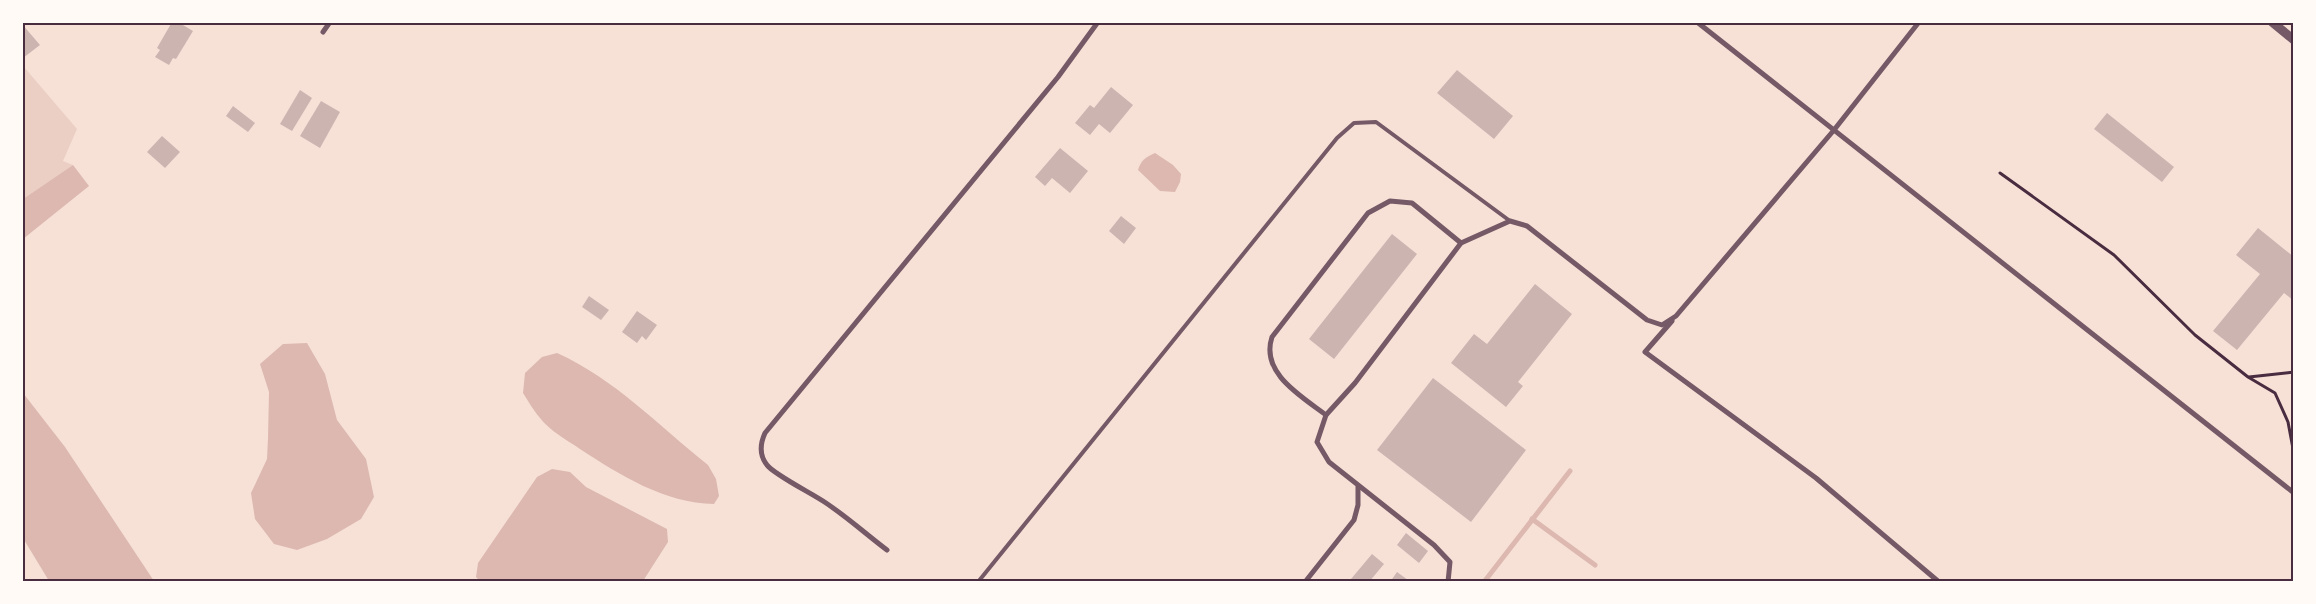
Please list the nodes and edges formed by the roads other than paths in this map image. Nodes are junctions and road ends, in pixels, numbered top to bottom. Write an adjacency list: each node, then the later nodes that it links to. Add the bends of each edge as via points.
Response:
1 (330, 22): 6 (street)
2 (1098, 22): 15 (street, via 1058,77 765,433 760,444 767,466 775,473 826,503)
3 (1697, 22): 8 (street)
4 (1919, 22): 8 (street)
5 (2272, 22): 7 (street)
6 (323, 32)
7 (2294, 40)
8 (1834, 130): 11 (street); 14 (street)
9 (1510, 221): 10 (street); 11 (street, via 1527,226 1647,320 1662,325); 16 (lane, via 1376,122 1354,123 1337,138)
10 (1461, 242): 12 (street, via 1355,382); 12 (street, via 1412,203 1390,201 1368,213 1272,337 1268,347 1282,381)
11 (1676, 316): 19 (street, via 1645,352 1816,478)
12 (1326, 415): 13 (street, via 1317,442 1329,462)
13 (1358, 487): 17 (street, via 1354,520); 18 (street, via 1434,545 1450,562)
14 (2294, 493)
15 (887, 550)
16 (978, 582)
17 (1305, 582)
18 (1448, 582)
19 (1939, 582)

